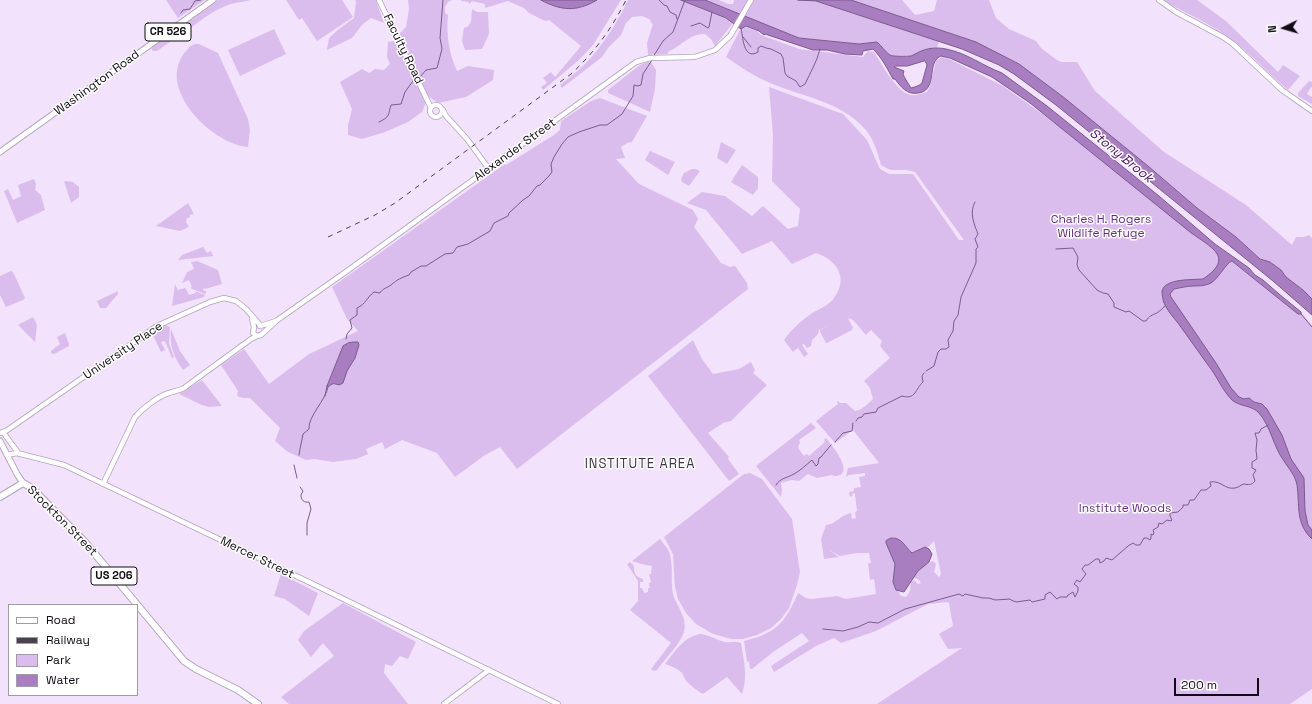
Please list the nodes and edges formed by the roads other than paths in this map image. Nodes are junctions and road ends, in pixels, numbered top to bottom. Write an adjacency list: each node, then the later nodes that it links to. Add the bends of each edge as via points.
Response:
1 (213, 0): 12 (main road, Washington Road / CR 526)
2 (379, 0): 5 (main road, Faculty Road)
3 (751, 0): 13 (main road, Alexander Street, via 727,41 710,53 692,57 647,58 634,64)
4 (1159, 0): 9 (main road, via 1176,12 1223,36 1282,90)
5 (427, 98): 6 (main road, Faculty Road); 7 (main road, Faculty Road)
6 (436, 105): 7 (main road); 8 (main road)
7 (431, 108): 10 (main road, via 432,115)
8 (442, 110): 10 (main road); 11 (main road)
9 (1312, 111)
10 (438, 117): 11 (main road)
11 (452, 123): 13 (main road)
12 (0, 152)
13 (489, 169): 15 (main road, Alexander Street)
14 (250, 315): 16 (main road, University Place); 17 (main road, University Place); 21 (main road, University Place, via 239,302 224,298 167,321)
15 (276, 321): 16 (main road, Alexander Street); 18 (main road, Alexander Street)
16 (260, 326): 17 (main road); 18 (main road, via 264,330)
17 (253, 328): 19 (main road, via 253,333); 20 (main road)
18 (263, 333): 19 (main road)
19 (257, 336): 20 (main road)
20 (245, 343): 27 (main road, via 184,388 165,394 138,413)
21 (2, 432): 24 (main road)
22 (0, 441): 23 (main road)
23 (7, 455): 24 (main road, Mercer Street); 25 (main road)
24 (21, 455): 25 (main road); 27 (main road, Mercer Street, via 56,463)
25 (10, 461): 26 (main road)
26 (23, 483): 28 (highway); 29 (highway, Stockton Street / US 206, via 32,488 85,542)
27 (103, 484): 31 (main road, Mercer Street)
28 (0, 497)
29 (137, 604)
30 (138, 606): 32 (highway, Stockton Street / US 206, via 184,661 238,690)
31 (489, 670): 33 (main road); 34 (main road, Mercer Street)
32 (258, 704)
33 (444, 704)
34 (558, 704)

